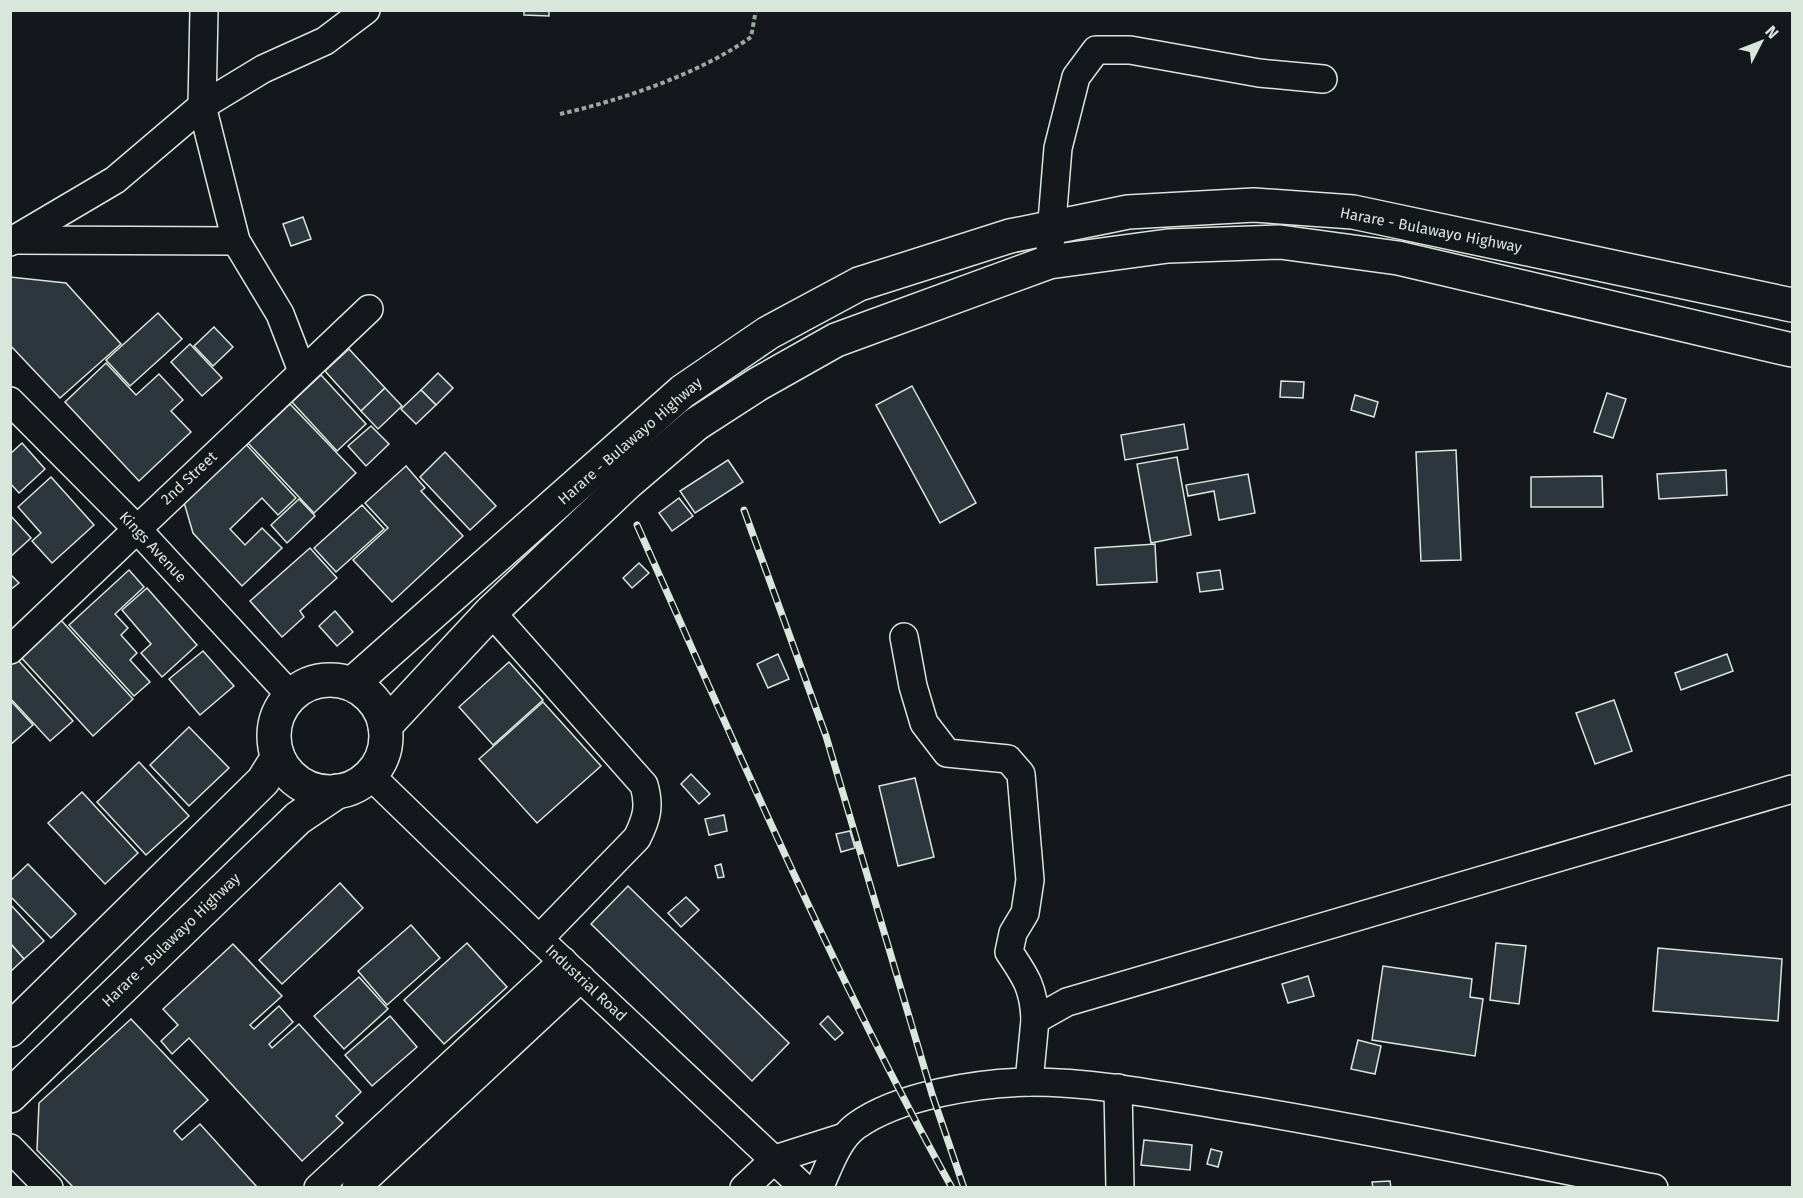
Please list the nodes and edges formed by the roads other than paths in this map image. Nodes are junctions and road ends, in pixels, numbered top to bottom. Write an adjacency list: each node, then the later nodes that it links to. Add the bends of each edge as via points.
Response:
1 (204, 10): 4 (street)
2 (366, 10): 4 (street, via 325,41 263,69)
3 (1323, 79): 5 (street, via 1259,73 1130,50 1096,50 1076,77 1058,148)
4 (202, 106): 6 (street, via 115,180); 7 (street)
5 (1052, 227): 8 (street); 9 (highway, Harare - Bulawayo Highway, via 1128,212 1254,205 1353,212); 15 (highway, Harare - Bulawayo Highway, via 1010,236 858,284 768,333 683,392)
6 (12, 241): 7 (street)
7 (236, 241): 12 (street, via 280,314)
8 (1049, 262): 11 (highway, Harare - Bulawayo Highway, via 1168,246 1280,242 1398,258); 16 (highway, Harare - Bulawayo Highway, via 836,340 758,384 696,424 627,483)
9 (1792, 305)
10 (369, 309): 12 (street, 2nd Street)
11 (1792, 350)
12 (302, 371): 14 (street, 2nd Street)
13 (10, 400): 14 (street, Kings Avenue)
14 (136, 528): 18 (street, 2nd Street); 20 (street, Kings Avenue)
15 (465, 585): 16 (highway); 19 (highway, Harare - Bulawayo Highway)
16 (491, 612): 21 (highway, Harare - Bulawayo Highway); 28 (street, via 644,785 649,802 647,818 637,838)
17 (904, 637): 30 (street, via 924,723 946,753 1008,759 1021,774 1030,880 1025,913 1013,933 1009,952 1029,981)
18 (10, 650)
19 (352, 684): 20 (highway, via 314,681); 21 (highway, via 368,694 379,708)
20 (291, 696): 22 (highway, via 276,720 274,739)
21 (385, 726): 23 (highway, via 383,752)
22 (278, 757): 25 (highway, via 289,774 303,785 320,791); 26 (highway, via 263,781)
23 (370, 776): 25 (highway, Harare - Bulawayo Highway); 28 (street, Industrial Road)
24 (1792, 789): 30 (street, via 1067,1002)
25 (338, 791): 27 (highway, Harare - Bulawayo Highway, via 298,818)
26 (160, 884): 27 (highway); 31 (highway)
27 (193, 919): 34 (highway, Harare - Bulawayo Highway)
28 (539, 939): 29 (street, Industrial Road)
29 (572, 970): 37 (street, Industrial Road); 39 (street); 40 (street)
30 (1035, 1020): 32 (street)
31 (10, 1030)
32 (1029, 1082): 33 (street); 35 (street, via 938,1092 858,1125)
33 (1118, 1088): 44 (street); 45 (street, via 1275,1114)
34 (10, 1096)
35 (844, 1137): 37 (street); 43 (street)
36 (10, 1148): 38 (street)
37 (775, 1159): 41 (street); 42 (street, Industrial Road)
38 (49, 1188)
39 (318, 1188)
40 (356, 1188)
41 (744, 1188)
42 (804, 1188)
43 (819, 1188)
44 (1120, 1188)
45 (1654, 1188)

